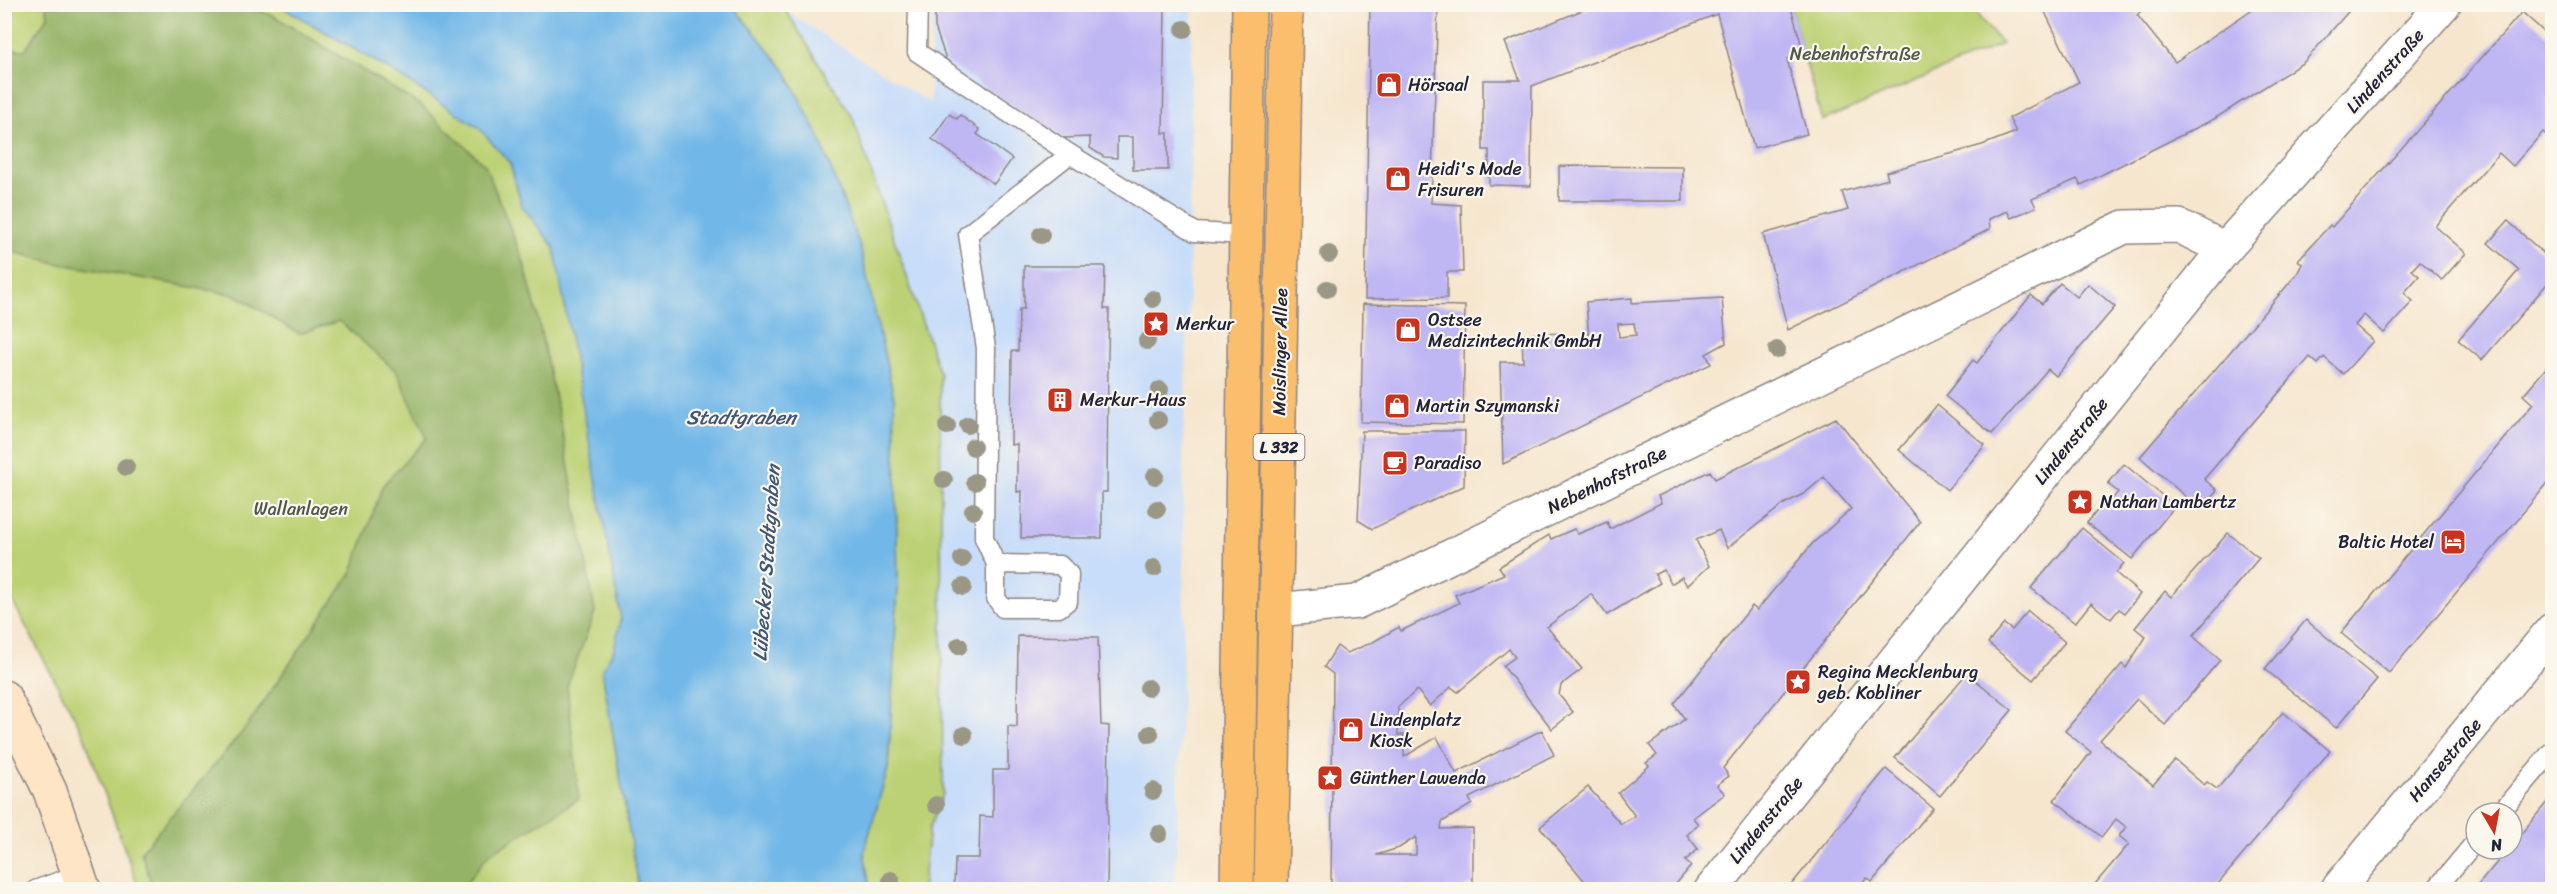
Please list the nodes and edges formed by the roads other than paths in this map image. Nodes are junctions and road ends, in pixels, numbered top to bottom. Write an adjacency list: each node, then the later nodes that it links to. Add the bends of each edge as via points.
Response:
1 (918, 4): 5 (lane, via 917,52)
2 (1249, 4): 6 (main road, Moislinger Allee / L 332)
3 (1286, 4): 7 (main road, Moislinger Allee / L 332)
4 (2444, 4): 8 (street, Lindenstraße)
5 (1070, 154): 6 (lane, via 1195,232); 9 (lane, via 968,234 986,348 984,538)
6 (1246, 235): 7 (main road); 10 (main road, Moislinger Allee / L 332)
7 (1281, 238): 11 (main road, Moislinger Allee / L 332)
8 (2225, 249): 11 (street, Nebenhofstraße, via 2179,226 2124,227 1357,602); 21 (street, Lindenstraße)
9 (996, 564)
10 (1242, 610): 11 (main road); 19 (main road, Moislinger Allee / L 332)
11 (1277, 610): 20 (main road, Moislinger Allee / L 332)
12 (2553, 630): 22 (street, Hansestraße)
13 (4, 697): 17 (main road, via 50,791)
14 (2553, 751): 15 (lane)
15 (2510, 801)
16 (2464, 855): 23 (lane)
17 (82, 882): 18 (lane)
18 (35, 890)
19 (1237, 890)
20 (1271, 890)
21 (1711, 890)
22 (2337, 890)
23 (2435, 890)

